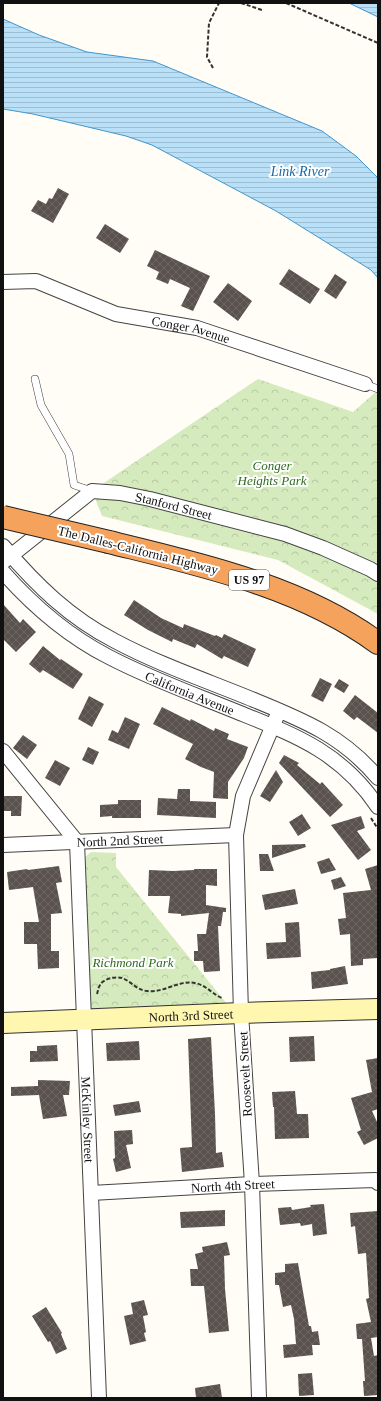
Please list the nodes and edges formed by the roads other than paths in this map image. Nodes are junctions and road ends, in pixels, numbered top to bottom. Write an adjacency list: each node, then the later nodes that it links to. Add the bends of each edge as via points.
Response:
1 (3, 282): 3 (street, Conger Avenue, via 36,281 116,314 197,328)
2 (35, 379): 4 (lane, Stanford Street, via 41,405 69,454 74,485)
3 (372, 386)
4 (92, 491): 6 (street); 8 (street, Stanford Street, via 150,499 285,534 370,568)
5 (3, 517): 9 (highway, The Dalles-California Highway / US 97, bridge, via 218,570 315,606)
6 (6, 554): 10 (street, California Avenue, via 60,605 97,631 134,651)
7 (3, 572): 11 (street, California Avenue, via 49,618 88,646 127,666)
8 (378, 574)
9 (378, 643)
10 (279, 710): 11 (street, Roosevelt Street); 13 (street, California Avenue, via 330,735 360,759)
11 (273, 726): 14 (street, California Avenue, via 336,760 360,783); 15 (street, Roosevelt Street, via 243,796)
12 (3, 751): 16 (street)
13 (378, 778)
14 (378, 806)
15 (236, 835): 16 (street, North 2nd Street); 18 (street, Roosevelt Street)
16 (77, 842): 17 (street, North 2nd Street); 20 (street, McKinley Street)
17 (3, 845)
18 (241, 1007): 19 (street, North 3rd Street); 20 (street, North 3rd Street); 23 (street, Roosevelt Street)
19 (378, 1009)
20 (90, 1019): 21 (street, North 3rd Street); 24 (street, McKinley Street)
21 (3, 1023)
22 (376, 1181): 23 (street, North 4th Street)
23 (252, 1184): 24 (street, North 4th Street); 26 (street, Roosevelt Street)
24 (91, 1193): 25 (street, McKinley Street)
25 (99, 1398)
26 (259, 1398)

